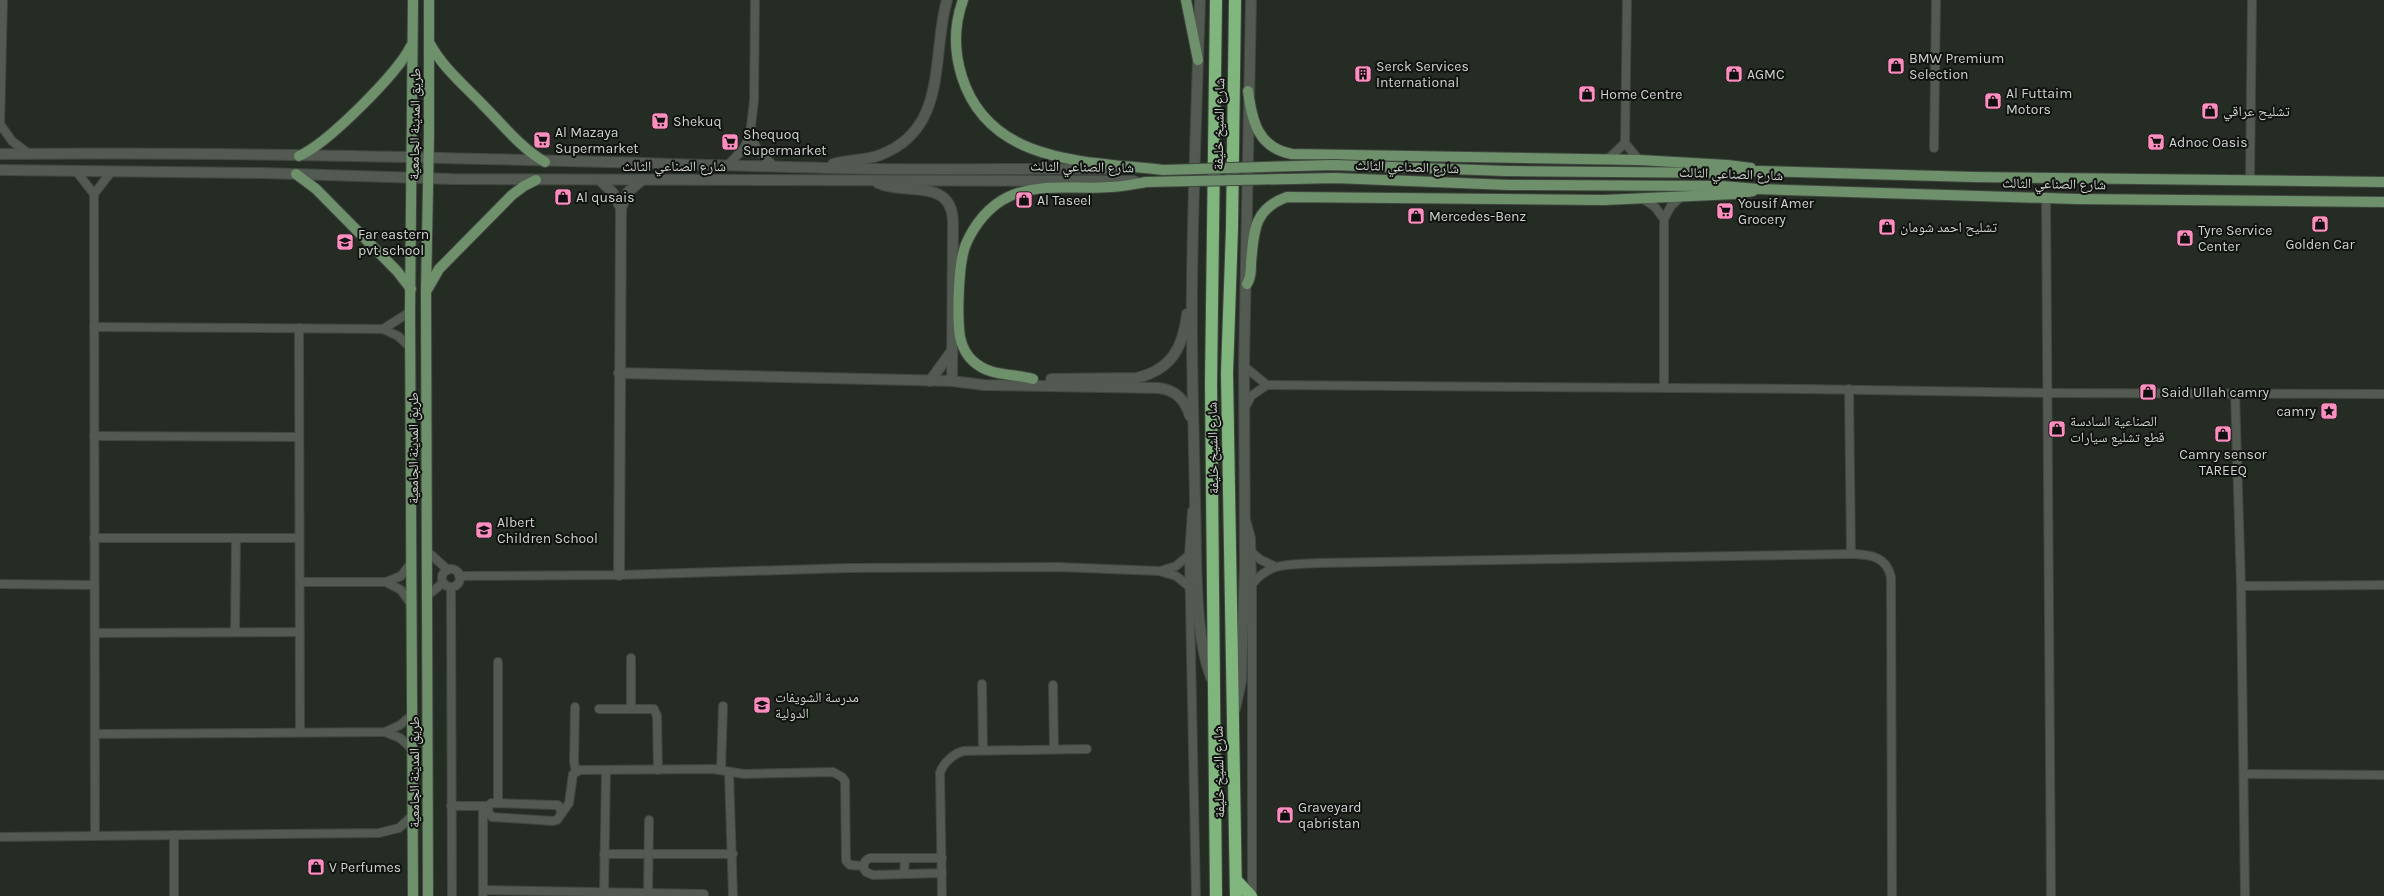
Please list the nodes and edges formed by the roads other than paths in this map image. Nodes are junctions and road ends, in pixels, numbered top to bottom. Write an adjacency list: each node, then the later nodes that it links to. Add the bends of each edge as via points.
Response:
1 (2, 0): 19 (street)
2 (413, 0): 16 (main road, طريق المدينة الجامعية)
3 (429, 0): 15 (main road, طريق المدينة الجامعية)
4 (755, 0): 20 (street, via 754,100)
5 (947, 0): 38 (main road, via 932,98 916,129 897,146 880,155 839,162)
6 (963, 0): 39 (main road, via 958,14 956,50 964,85 982,114 1005,136 1034,150 1060,158)
7 (1186, 0): 17 (main road)
8 (1200, 0): 17 (main road)
9 (1216, 0): 126 (highway, شارع الشيخ خليفة, via 1211,384)
10 (1235, 0): 133 (highway, شارع الشيخ خليفة, via 1227,372)
11 (1251, 0): 18 (main road)
12 (1627, 0): 23 (street)
13 (1936, 0): 24 (street)
14 (2252, 0): 53 (street)
15 (429, 42): 22 (main road, طريق المدينة الجامعية); 35 (main road, via 438,58 525,147)
16 (412, 44): 21 (main road, طريق المدينة الجامعية); 28 (main road, via 394,71 342,124 318,146)
17 (1198, 60): 67 (main road)
18 (1248, 91): 33 (main road, via 1252,116 1258,132 1269,145 1284,153); 66 (main road)
19 (0, 125): 27 (street, via 12,141)
20 (750, 135): 36 (street, via 744,148); 37 (street, via 759,152)
21 (411, 140): 22 (main road, via 419,145); 30 (main road, طريق المدينة الجامعية)
22 (429, 140): 31 (main road, طريق المدينة الجامعية)
23 (1624, 143): 33 (street); 34 (street)
24 (1934, 148)
25 (41, 153): 27 (main road, شارع الصناعي الثالث); 28 (main road, شارع الصناعي الثالث); 43 (main road, via 41,158 36,164)
26 (0, 154): 27 (main road, شارع الصناعي الثالث)
27 (29, 154)
28 (299, 156): 29 (main road, شارع الصناعي الثالث)
29 (396, 158): 30 (main road, شارع الصناعي الثالث); 45 (main road, via 399,166)
30 (411, 159): 31 (main road, شارع الصناعي الثالث); 46 (main road, طريق المدينة الجامعية)
31 (429, 159): 32 (main road, شارع الصناعي الثالث); 47 (main road, طريق المدينة الجامعية)
32 (445, 160): 35 (main road, شارع الصناعي الثالث); 48 (main road, via 440,169)
33 (1607, 160): 34 (main road)
34 (1639, 160): 42 (main road, via 1727,165)
35 (545, 162): 36 (main road, شارع الصناعي الثالث)
36 (729, 164): 37 (main road, شارع الصناعي الثالث)
37 (774, 166): 38 (main road, شارع الصناعي الثالث)
38 (826, 168): 39 (main road, شارع الصناعي الثالث)
39 (1163, 170): 42 (main road, شارع الصناعي الثالث, bridge, via 1333,165 1507,171)
40 (76, 171): 41 (main road, شارع الصناعي الثالث); 43 (main road, شارع الصناعي الثالث); 58 (street)
41 (112, 171): 44 (main road, شارع الصناعي الثالث); 58 (street)
42 (1759, 171): 53 (main road, شارع الصناعي الثالث)
43 (2, 172)
44 (296, 174): 45 (main road, شارع الصناعي الثالث); 68 (main road, via 316,189)
45 (395, 176): 46 (main road, شارع الصناعي الثالث)
46 (411, 177): 47 (main road, شارع الصناعي الثالث); 57 (main road, طريق المدينة الجامعية)
47 (428, 178): 48 (main road, شارع الصناعي الثالث); 59 (main road, طريق المدينة الجامعية)
48 (443, 178): 49 (main road, شارع الصناعي الثالث)
49 (536, 180): 50 (main road, شارع الصناعي الثالث); 69 (main road, via 517,190 436,273)
50 (600, 180): 51 (main road, شارع الصناعي الثالث); 64 (main road)
51 (642, 180): 52 (main road, شارع الصناعي الثالث); 64 (main road, via 628,192)
52 (872, 180): 55 (main road, شارع الصناعي الثالث); 75 (main road, via 891,187 936,192 951,208)
53 (2250, 181): 54 (main road, شارع الصناعي الثالث)
54 (2384, 182)
55 (1065, 184): 56 (main road, شارع الصناعي الثالث, bridge, via 1111,187 1146,182 1335,178 1509,184 1721,186); 78 (main road, شارع الصناعي الثالث, via 1019,193 997,204 977,224 962,257 960,328 967,354 980,366 993,373)
56 (1758, 189): 60 (main road, via 1735,194); 62 (main road, شارع الصناعي الثالث)
57 (411, 193): 59 (main road, via 418,191); 68 (main road, طريق المدينة الجامعية)
58 (94, 194): 71 (street)
59 (428, 195): 69 (main road, طريق المدينة الجامعية)
60 (1682, 196): 61 (main road); 65 (street, via 1670,206)
61 (1642, 198): 65 (street, via 1655,207); 66 (main road, via 1287,197 1271,204 1259,217)
62 (2046, 198): 63 (main road, شارع الصناعي الثالث); 86 (street)
63 (2384, 202)
64 (622, 208): 77 (main road)
65 (1664, 219): 83 (street)
66 (1247, 284): 76 (main road)
67 (1192, 286): 78 (main road, via 1181,344 1159,370 1136,378); 89 (main road)
68 (411, 288): 70 (main road, طريق المدينة الجامعية)
69 (426, 292): 98 (main road, طريق المدينة الجامعية)
70 (410, 312): 73 (street); 74 (main road, طريق المدينة الجامعية)
71 (94, 327): 72 (street); 90 (street)
72 (299, 328): 73 (street); 91 (street)
73 (383, 329): 74 (street, via 398,336)
74 (411, 348): 101 (main road, طريق المدينة الجامعية)
75 (951, 352): 79 (main road); 80 (main road)
76 (1244, 366): 82 (street); 88 (main road)
77 (619, 373): 79 (main road); 105 (main road)
78 (1033, 379): 81 (main road, via 973,379)
79 (930, 381): 80 (main road)
80 (952, 381): 81 (main road)
81 (963, 382): 89 (main road, via 984,385 1165,388 1183,401)
82 (1267, 384): 83 (street); 88 (street, via 1251,396)
83 (1664, 388): 84 (street)
84 (1848, 389): 86 (street); 99 (street)
85 (2236, 393): 86 (street); 87 (street); 115 (street)
86 (2047, 394): 181 (street)
87 (2384, 394)
88 (1245, 408): 93 (main road)
89 (1192, 426): 92 (main road)
90 (94, 436): 91 (street); 94 (street)
91 (299, 437): 96 (street)
92 (1195, 496): 100 (street); 126 (main road, via 1202,639 1207,668)
93 (1244, 517): 97 (street, via 1250,529); 133 (main road, via 1241,681)
94 (94, 538): 95 (street); 111 (street)
95 (236, 538): 96 (street); 118 (street)
96 (299, 538): 107 (street)
97 (1250, 551): 102 (street); 110 (street)
98 (428, 552): 103 (street); 116 (main road, طريق المدينة الجامعية)
99 (1850, 554): 102 (street, via 1318,563); 180 (street, via 1881,559 1889,570 1890,577)
100 (1189, 556): 104 (street, via 1176,566); 114 (street)
101 (411, 563): 108 (street, via 401,576); 117 (main road, طريق المدينة الجامعية)
102 (1274, 566): 110 (street)
103 (448, 570): 106 (street, via 455,570); 112 (street, via 442,575)
104 (1159, 571): 105 (street, via 1050,567 848,568); 114 (street, via 1176,576)
105 (619, 575): 106 (street)
106 (459, 576): 112 (street, via 458,583)
107 (300, 582): 108 (street); 119 (street)
108 (386, 582): 117 (street, via 401,590)
109 (0, 584): 111 (street)
110 (1252, 584): 179 (street)
111 (94, 585): 120 (street)
112 (447, 585): 116 (street); 148 (street)
113 (2384, 585): 115 (street)
114 (1190, 586): 176 (street)
115 (2241, 586): 145 (street)
116 (428, 595): 131 (main road, طريق المدينة الجامعية)
117 (411, 604): 123 (main road, طريق المدينة الجامعية)
118 (235, 632): 119 (street); 120 (street)
119 (300, 632): 134 (street)
120 (94, 633): 136 (street)
121 (631, 658): 129 (street)
122 (498, 662): 147 (street)
123 (412, 678): 131 (main road, via 416,677 421,682); 132 (main road, طريق المدينة الجامعية)
124 (982, 684): 140 (street)
125 (1053, 685): 138 (street)
126 (1214, 685): 177 (highway, شارع الشيخ خليفة)
127 (723, 706): 143 (street)
128 (575, 707): 144 (street)
129 (632, 708): 130 (street); 142 (street, via 650,708 656,712)
130 (599, 709)
131 (428, 713): 172 (main road, طريق المدينة الجامعية)
132 (412, 715): 135 (street, via 400,725); 137 (main road, طريق المدينة الجامعية)
133 (1233, 715): 164 (highway, شارع الشيخ خليفة)
134 (300, 732): 135 (street); 136 (street)
135 (385, 732): 137 (street, via 400,738)
136 (95, 734): 153 (street)
137 (412, 748): 151 (main road, طريق المدينة الجامعية)
138 (1054, 749): 139 (street); 140 (street)
139 (1087, 749)
140 (983, 750): 160 (street, via 960,751 942,768)
141 (606, 770): 142 (street); 144 (street); 156 (street)
142 (658, 770): 143 (street)
143 (725, 771): 158 (street); 161 (street, via 744,774 838,774 845,781 846,860 850,865)
144 (576, 772): 150 (street, via 572,778 569,803)
145 (2244, 774): 146 (street); 182 (street)
146 (2384, 775)
147 (498, 803): 149 (street); 150 (street, via 553,804 561,808)
148 (451, 806): 149 (street); 173 (street)
149 (486, 806): 150 (street, via 492,817 553,820 561,817); 165 (street)
150 (562, 813)
151 (412, 816): 154 (street, via 399,828 379,834); 171 (main road, طريق المدينة الجامعية)
152 (649, 820): 157 (street)
153 (95, 836): 154 (street); 155 (street)
154 (174, 836): 170 (street)
155 (0, 837)
156 (604, 854): 157 (street); 166 (street)
157 (648, 854): 158 (street); 167 (street)
158 (733, 854): 174 (street)
159 (905, 858): 160 (street); 161 (street, via 870,858); 163 (street)
160 (942, 858): 162 (street)
161 (864, 866): 163 (street, via 869,874)
162 (942, 873): 163 (street); 175 (street)
163 (904, 874)
164 (1236, 880): 178 (highway, شارع الشيخ خليفة); 179 (highway)
165 (483, 893): 168 (street)
166 (607, 893): 167 (street); 168 (street)
167 (648, 893): 169 (street)
168 (566, 894)
169 (704, 894)
170 (174, 896)
171 (412, 896)
172 (428, 896)
173 (452, 896)
174 (733, 896)
175 (942, 896)
176 (1196, 896)
177 (1216, 896)
178 (1236, 896)
179 (1252, 896)
180 (1892, 896)
181 (2051, 896)
182 (2245, 896)

